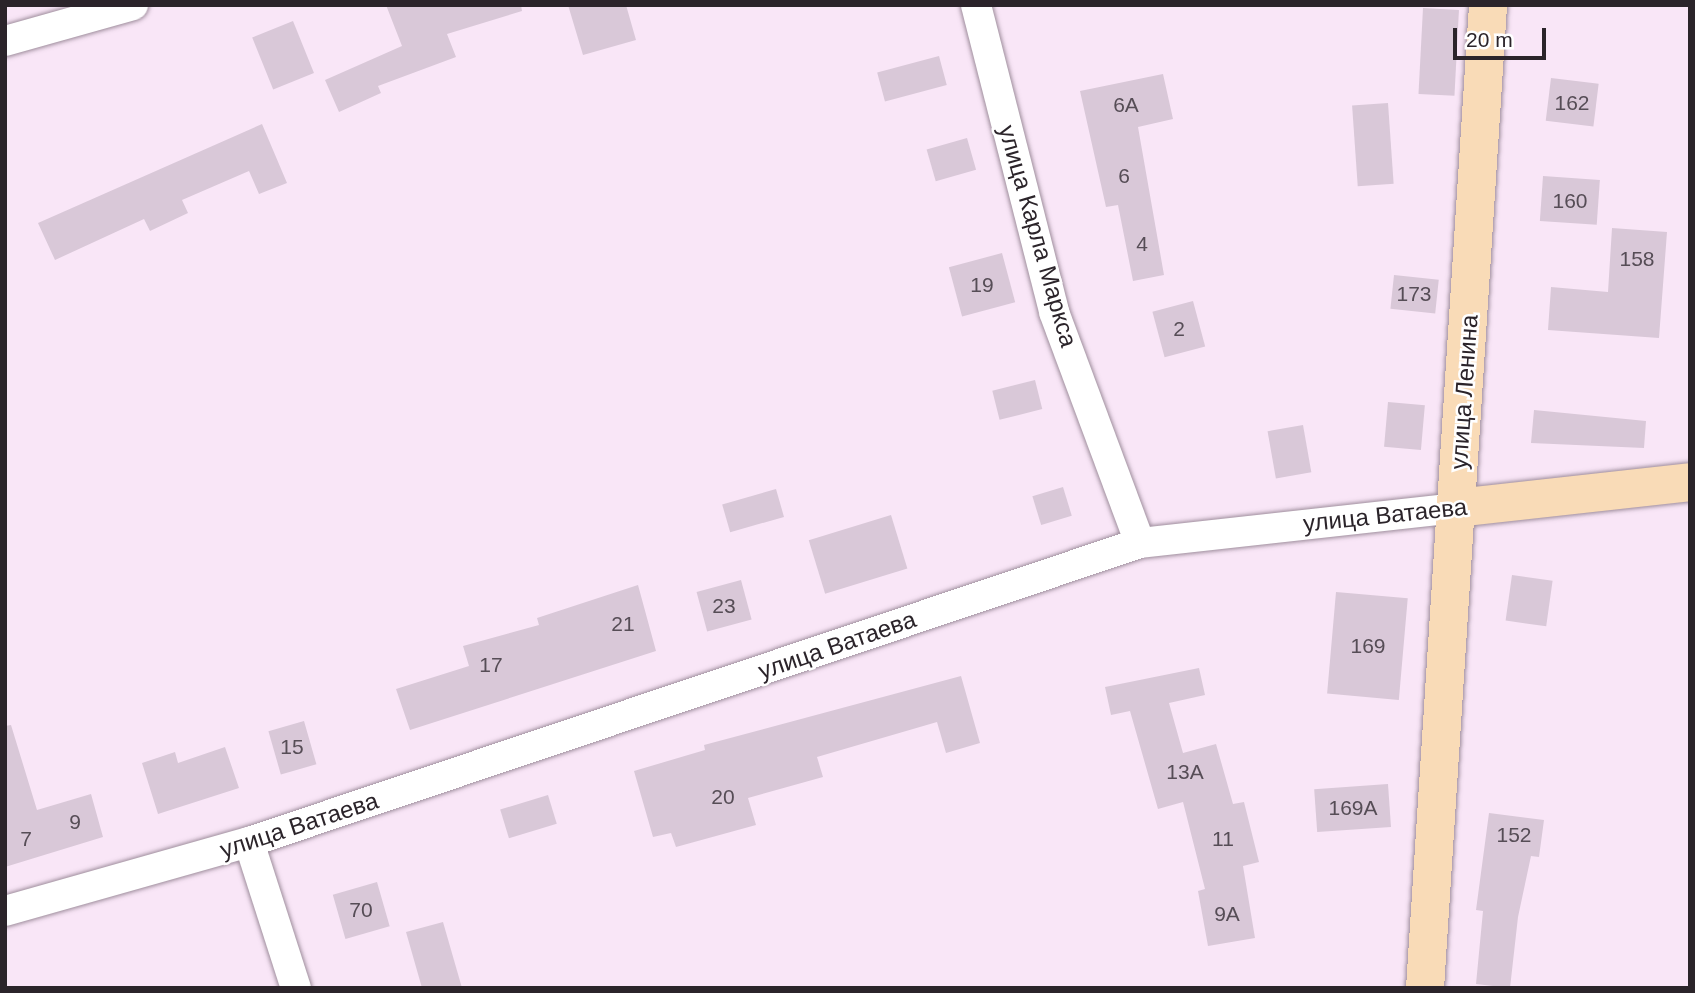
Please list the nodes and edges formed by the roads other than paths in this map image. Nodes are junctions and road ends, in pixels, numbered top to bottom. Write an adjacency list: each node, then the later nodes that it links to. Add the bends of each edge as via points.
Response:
1 (133, 5): 4 (street)
2 (976, 5): 7 (street, улица Карла Маркса, via 1054,312)
3 (1488, 5): 6 (street, улица Ленина)
4 (5, 41)
5 (1690, 482): 6 (street, улица Ватаева)
6 (1456, 508): 7 (street, улица Ватаева); 11 (street, улица Ленина)
7 (1140, 543): 8 (street, улица Ватаева)
8 (249, 842): 9 (street, улица Ватаева); 10 (street)
9 (5, 911)
10 (296, 988)
11 (1425, 988)

